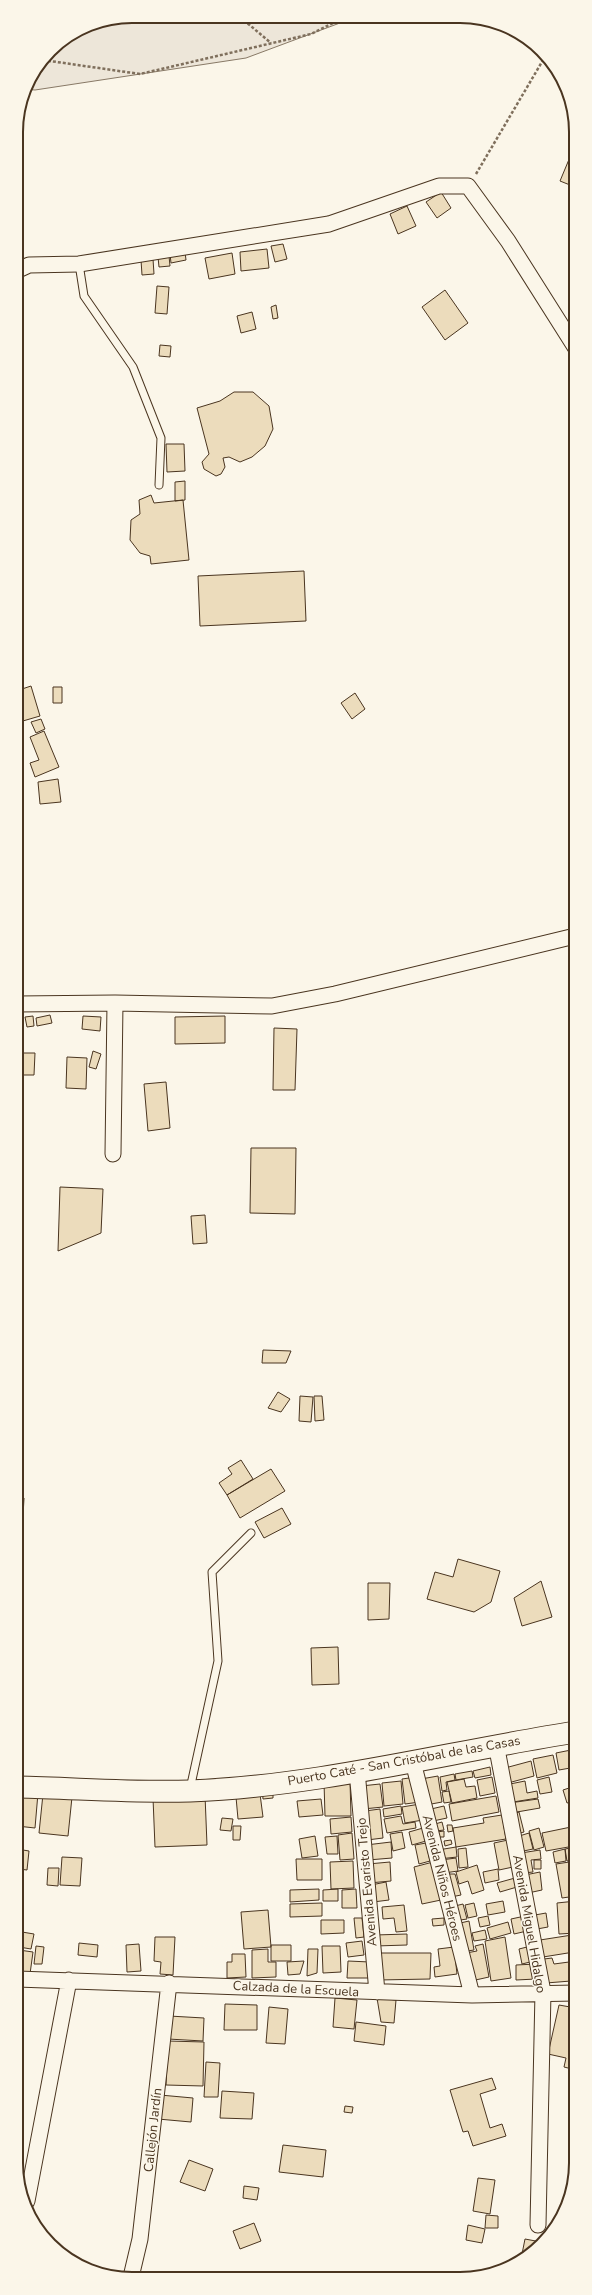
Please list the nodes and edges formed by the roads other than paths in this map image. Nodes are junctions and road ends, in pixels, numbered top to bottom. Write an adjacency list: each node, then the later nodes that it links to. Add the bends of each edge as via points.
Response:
1 (79, 264): 2 (street, via 29,265); 3 (street, via 330,224 439,186 468,186 508,241); 4 (lane, via 84,296 133,367 161,438)
2 (23, 268)
3 (569, 338)
4 (159, 485)
5 (569, 937): 6 (street, via 335,994 272,1006)
6 (115, 1003): 7 (street); 8 (street)
7 (23, 1004)
8 (113, 1154)
9 (251, 1533): 15 (lane, via 212,1572 218,1661)
10 (569, 1733): 11 (main road, Puerto Caté - San Cristóbal de las Casas)
11 (496, 1744): 12 (main road, Puerto Caté - San Cristóbal de las Casas); 20 (street, Avenida Miguel Hidalgo)
12 (413, 1762): 13 (main road, Puerto Caté - San Cristóbal de las Casas); 22 (street, Avenida Niños Héroes)
13 (357, 1771): 15 (main road, Puerto Caté - San Cristóbal de las Casas, via 288,1782); 19 (street, Avenida Evaristo Trejo)
14 (23, 1787): 15 (main road, Puerto Caté - San Cristóbal de las Casas)
15 (189, 1791)
16 (23, 1979): 17 (street, Calzada de la Escuela)
17 (69, 1980): 18 (street, Calzada de la Escuela); 23 (street)
18 (169, 1983): 19 (street, Calzada de la Escuela); 25 (street, Callejón Jardín, via 140,2239)
19 (377, 1992): 22 (street, Calzada de la Escuela)
20 (543, 1992): 21 (street, Calzada de la Escuela); 22 (street, Calzada de la Escuela); 24 (street, Avenida Miguel Hidalgo)
21 (569, 1993)
22 (472, 1995)
23 (28, 2195)
24 (538, 2225)
25 (132, 2272)

